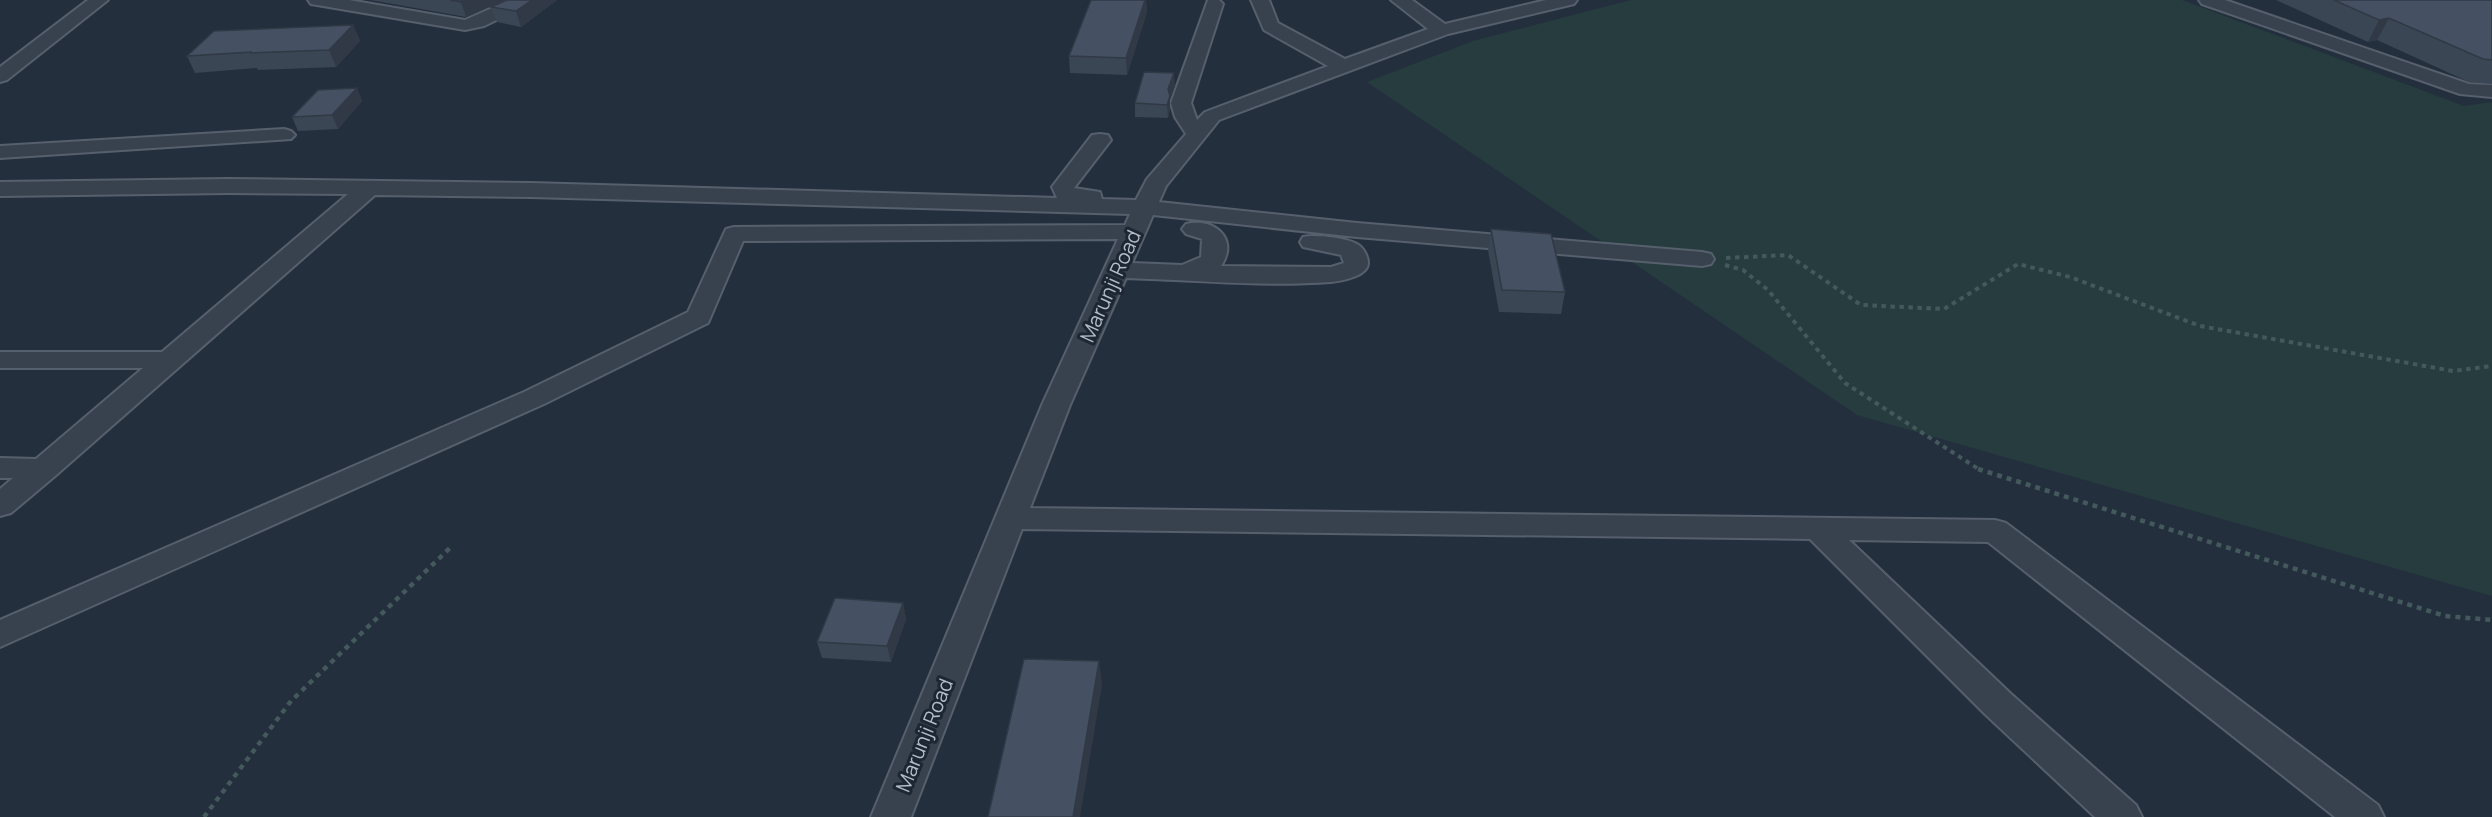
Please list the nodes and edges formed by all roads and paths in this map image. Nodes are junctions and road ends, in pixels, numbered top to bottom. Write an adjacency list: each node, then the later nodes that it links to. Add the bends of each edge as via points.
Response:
1 (99, 0): 11 (street)
2 (524, 0): 7 (street, via 465,25)
3 (1260, 0): 10 (street, via 1270,26)
4 (1400, 0): 9 (street)
5 (1568, 0): 9 (street, Marunji Road)
6 (2208, 0): 12 (street, via 2467,90)
7 (329, 1)
8 (1215, 3): 14 (street, via 1181,104)
9 (1442, 30): 10 (street, Marunji Road)
10 (1344, 66): 14 (street, Marunji Road, via 1212,116)
11 (0, 76)
12 (2492, 91)
13 (284, 135): 16 (street)
14 (1197, 135): 19 (street, Marunji Road, via 1155,184)
15 (1100, 140): 19 (street, via 1063,187 1065,194)
16 (0, 152)
17 (369, 188): 18 (street); 19 (street); 25 (street)
18 (0, 189)
19 (1141, 216): 20 (street); 21 (street); 22 (street, Marunji Road); 34 (street, via 734,234 699,317 523,403)
20 (1194, 229): 23 (street, via 1213,235 1215,249 1212,261); 23 (street, via 1331,244 1349,249 1356,257 1356,267 1333,274)
21 (1702, 259): 26 (path, via 1788,255 1860,305 1944,309 2018,264 2070,277 2200,326 2453,370); 33 (path, via 1743,270 1768,290 1845,382 1980,470 2445,616)
22 (1117, 270): 23 (street); 30 (street, Marunji Road, via 1056,405)
23 (1183, 273)
24 (0, 360): 25 (street)
25 (169, 360): 28 (street)
26 (2492, 366)
27 (0, 468): 28 (street)
28 (44, 469): 29 (street)
29 (0, 506)
30 (1011, 518): 31 (street); 36 (street, Marunji Road)
31 (1816, 527): 37 (street, via 1998,704); 38 (street, via 1995,531)
32 (453, 545): 35 (path, via 291,701)
33 (2492, 620)
34 (0, 634)
35 (204, 817)
36 (891, 817)
37 (2122, 817)
38 (2364, 817)

